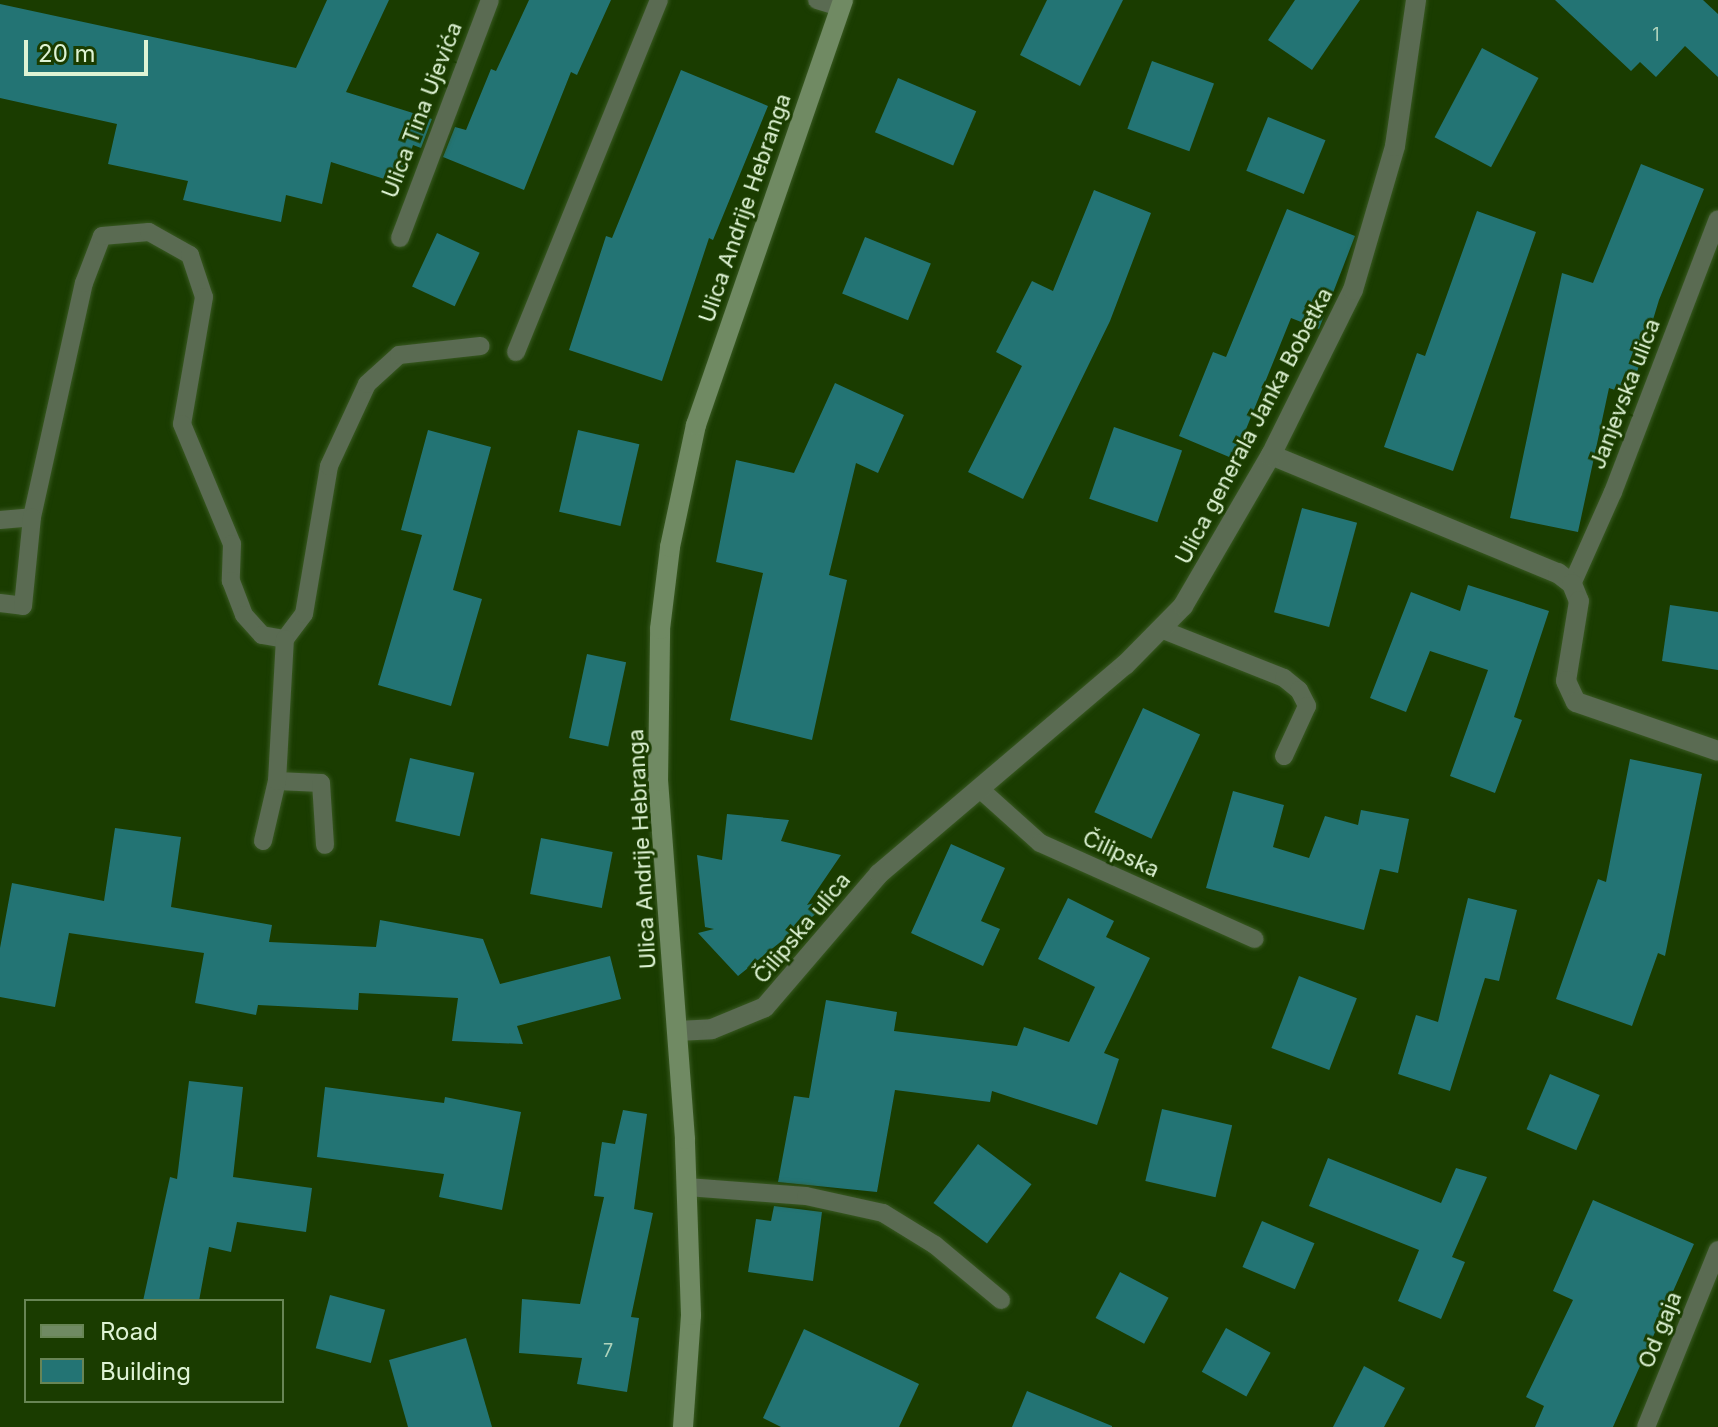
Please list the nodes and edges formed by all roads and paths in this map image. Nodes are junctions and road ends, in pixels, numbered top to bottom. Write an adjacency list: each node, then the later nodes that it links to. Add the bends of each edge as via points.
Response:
1 (490, 0): 7 (lane, Ulica Tina Ujevića)
2 (659, 0): 9 (lane)
3 (817, 0): 5 (lane, Ulica Andrije Hebranga)
4 (1416, 0): 10 (street, Ulica generala Janka Bobetka, via 1395,146 1353,290)
5 (841, 4): 25 (street, Ulica Andrije Hebranga, via 696,425 670,547 660,629 658,781)
6 (1718, 219): 13 (lane, Janjevska ulica)
7 (400, 238)
8 (481, 346): 16 (lane, via 399,355 367,384 329,466 304,614)
9 (516, 352)
10 (1271, 455): 13 (street, via 1558,573); 15 (street, Ulica generala Janka Bobetka, via 1209,569)
11 (32, 517): 12 (lane); 14 (lane, via 23,606); 16 (lane, via 84,283 102,236 149,232 190,255 204,297 182,424 232,544 231,581 262,635)
12 (0, 520)
13 (1572, 584): 17 (street, Janjevska ulica, via 1579,601 1566,681 1576,702)
14 (0, 603)
15 (1163, 630): 18 (lane, via 1284,678 1299,690 1307,706); 20 (street, Ulica generala Janka Bobetka)
16 (285, 639): 19 (lane)
17 (1718, 751)
18 (1284, 756)
19 (277, 781): 22 (lane); 23 (lane, via 321,783)
20 (981, 790): 21 (street, Ulica generala Janka Bobetka); 24 (lane, Čilipska, via 1040,843)
21 (945, 820): 25 (street, Čilipska ulica, via 879,874 765,1007 712,1029)
22 (263, 841)
23 (325, 845)
24 (1255, 939)
25 (677, 1031): 26 (street, Ulica Andrije Hebranga)
26 (687, 1187): 28 (lane, via 806,1196 883,1213 935,1245); 29 (street, Ulica Andrije Hebranga, via 691,1315)
27 (1718, 1250): 30 (lane, Od gaja)
28 (1001, 1300)
29 (683, 1427)
30 (1646, 1427)

